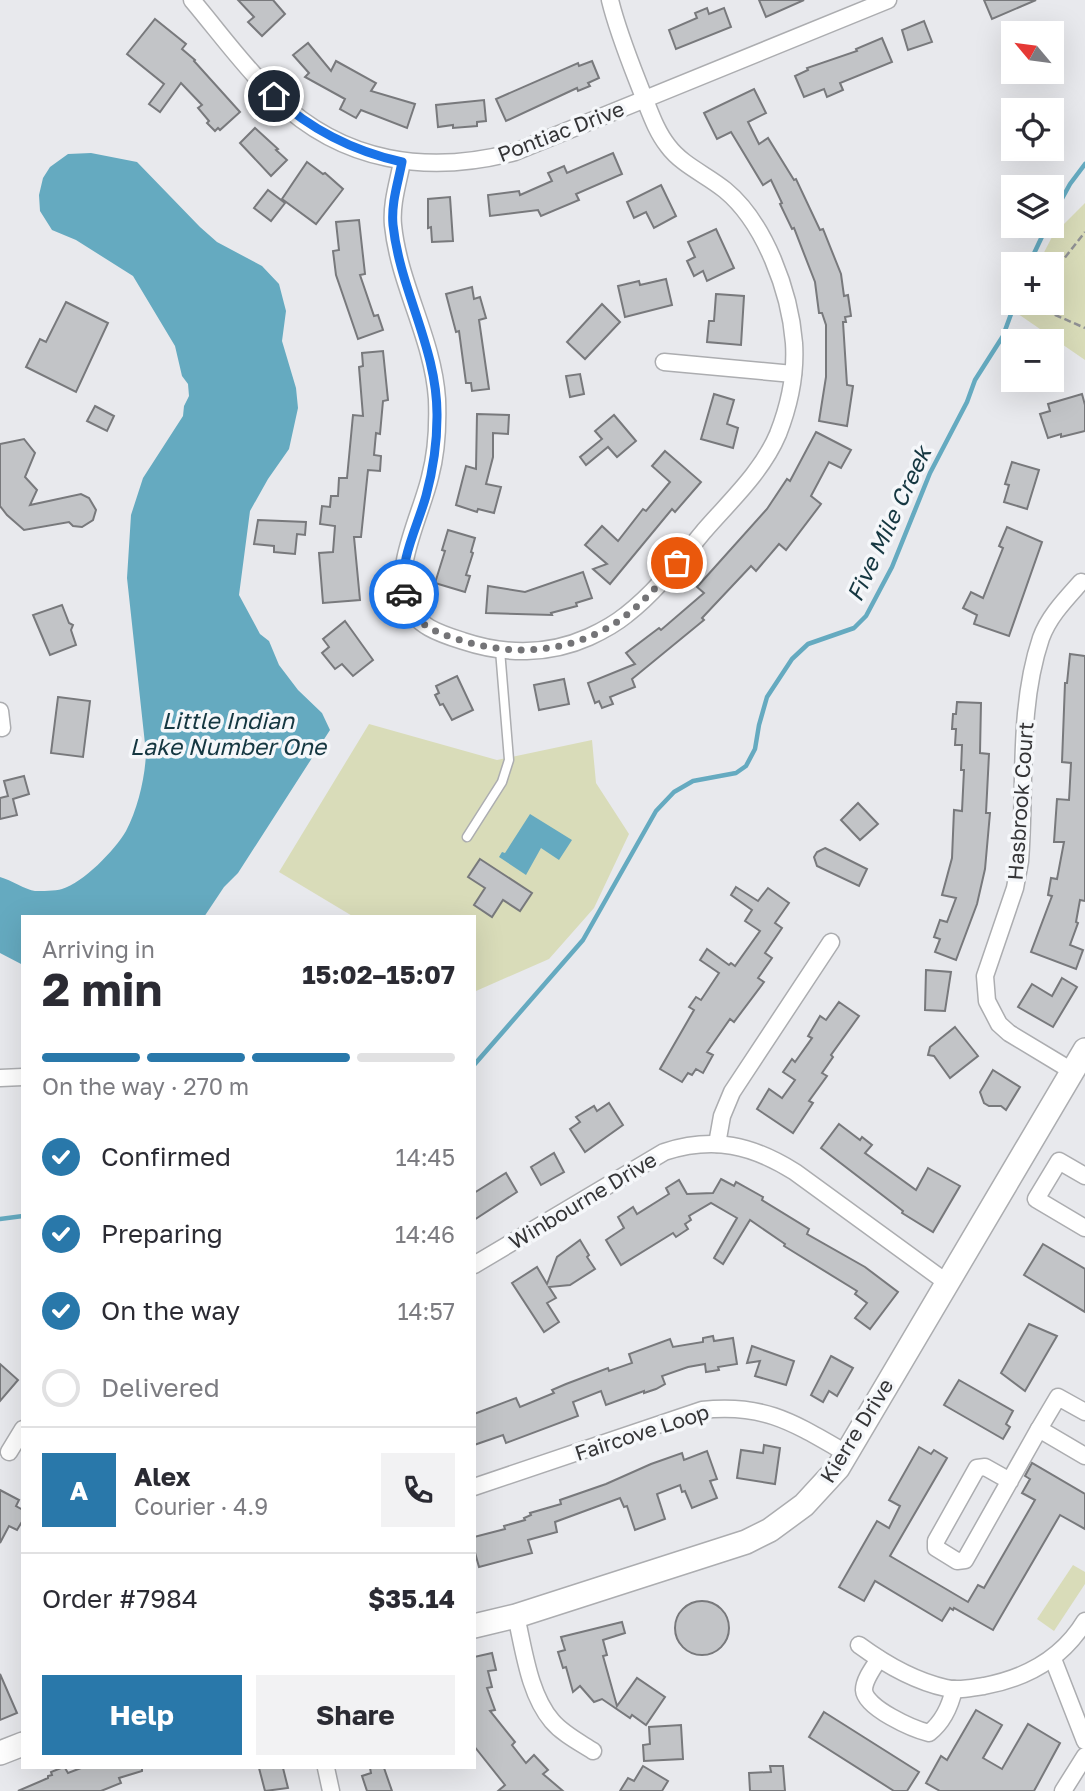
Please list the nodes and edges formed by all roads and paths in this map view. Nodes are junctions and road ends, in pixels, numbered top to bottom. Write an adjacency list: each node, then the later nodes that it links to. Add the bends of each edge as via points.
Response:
1 (192, 0): 6 (street, Pontiac Drive, via 294,114 358,150)
2 (610, 0): 5 (street)
3 (888, 0): 4 (street, Pontiac Drive)
4 (857, 6): 5 (street, Pontiac Drive)
5 (645, 100): 6 (street, Pontiac Drive, via 485,160); 12 (street, via 670,150 727,192 757,227 791,319)
6 (402, 162): 14 (street, via 393,223 435,375 438,415 436,449 408,550 404,591 411,612 425,626)
7 (1085, 232): 8 (path)
8 (1064, 259)
9 (1055, 315): 10 (path)
10 (1085, 328)
11 (664, 362): 12 (street)
12 (793, 374): 14 (street, via 778,433 758,469 639,604 587,638 545,650)
13 (1081, 582): 20 (street, Hasbrook Court, via 1042,637 1033,673 1020,861 985,976 988,1001 999,1024)
14 (500, 650): 17 (lane, via 509,760 502,782)
15 (0, 711): 16 (street)
16 (2, 727)
17 (467, 837)
18 (831, 942): 23 (street, via 732,1092)
19 (1085, 1050): 20 (street, Kierre Drive)
20 (1072, 1072): 27 (street, Kierre Drive)
21 (21, 1077): 22 (street)
22 (0, 1078)
23 (718, 1144): 26 (street, Winbourne Drive, via 678,1148 655,1156); 27 (street, Winbourne Drive, via 747,1148 775,1159)
24 (1085, 1176): 25 (street, via 1059,1161 1036,1199)
25 (1085, 1228)
26 (476, 1264)
27 (946, 1282): 32 (street, Kierre Drive)
28 (1085, 1412): 29 (street, via 1058,1397)
29 (1039, 1429): 33 (street); 34 (street)
30 (21, 1433): 31 (street)
31 (11, 1453)
32 (846, 1453): 35 (street, Faircove Loop, via 778,1416 724,1408 690,1414); 36 (street, Kierre Drive, via 804,1505 746,1542)
33 (1085, 1456)
34 (1010, 1481): 34 (street, via 965,1560 957,1561 936,1548 977,1468 985,1467)
35 (476, 1486)
36 (516, 1616): 38 (street, Kierre Drive); 45 (street, via 546,1713)
37 (1085, 1621): 41 (street)
38 (476, 1626)
39 (859, 1645): 40 (street)
40 (879, 1659): 42 (street, via 915,1678); 42 (street, via 864,1695 916,1730 929,1733 939,1725)
41 (1053, 1659): 42 (street, via 1002,1683); 43 (street)
42 (954, 1689)
43 (1085, 1741)
44 (21, 1745): 46 (street)
45 (593, 1751)
46 (0, 1753)
47 (1085, 1756): 50 (street)
48 (326, 1769): 49 (street)
49 (331, 1791)
50 (1063, 1791)

